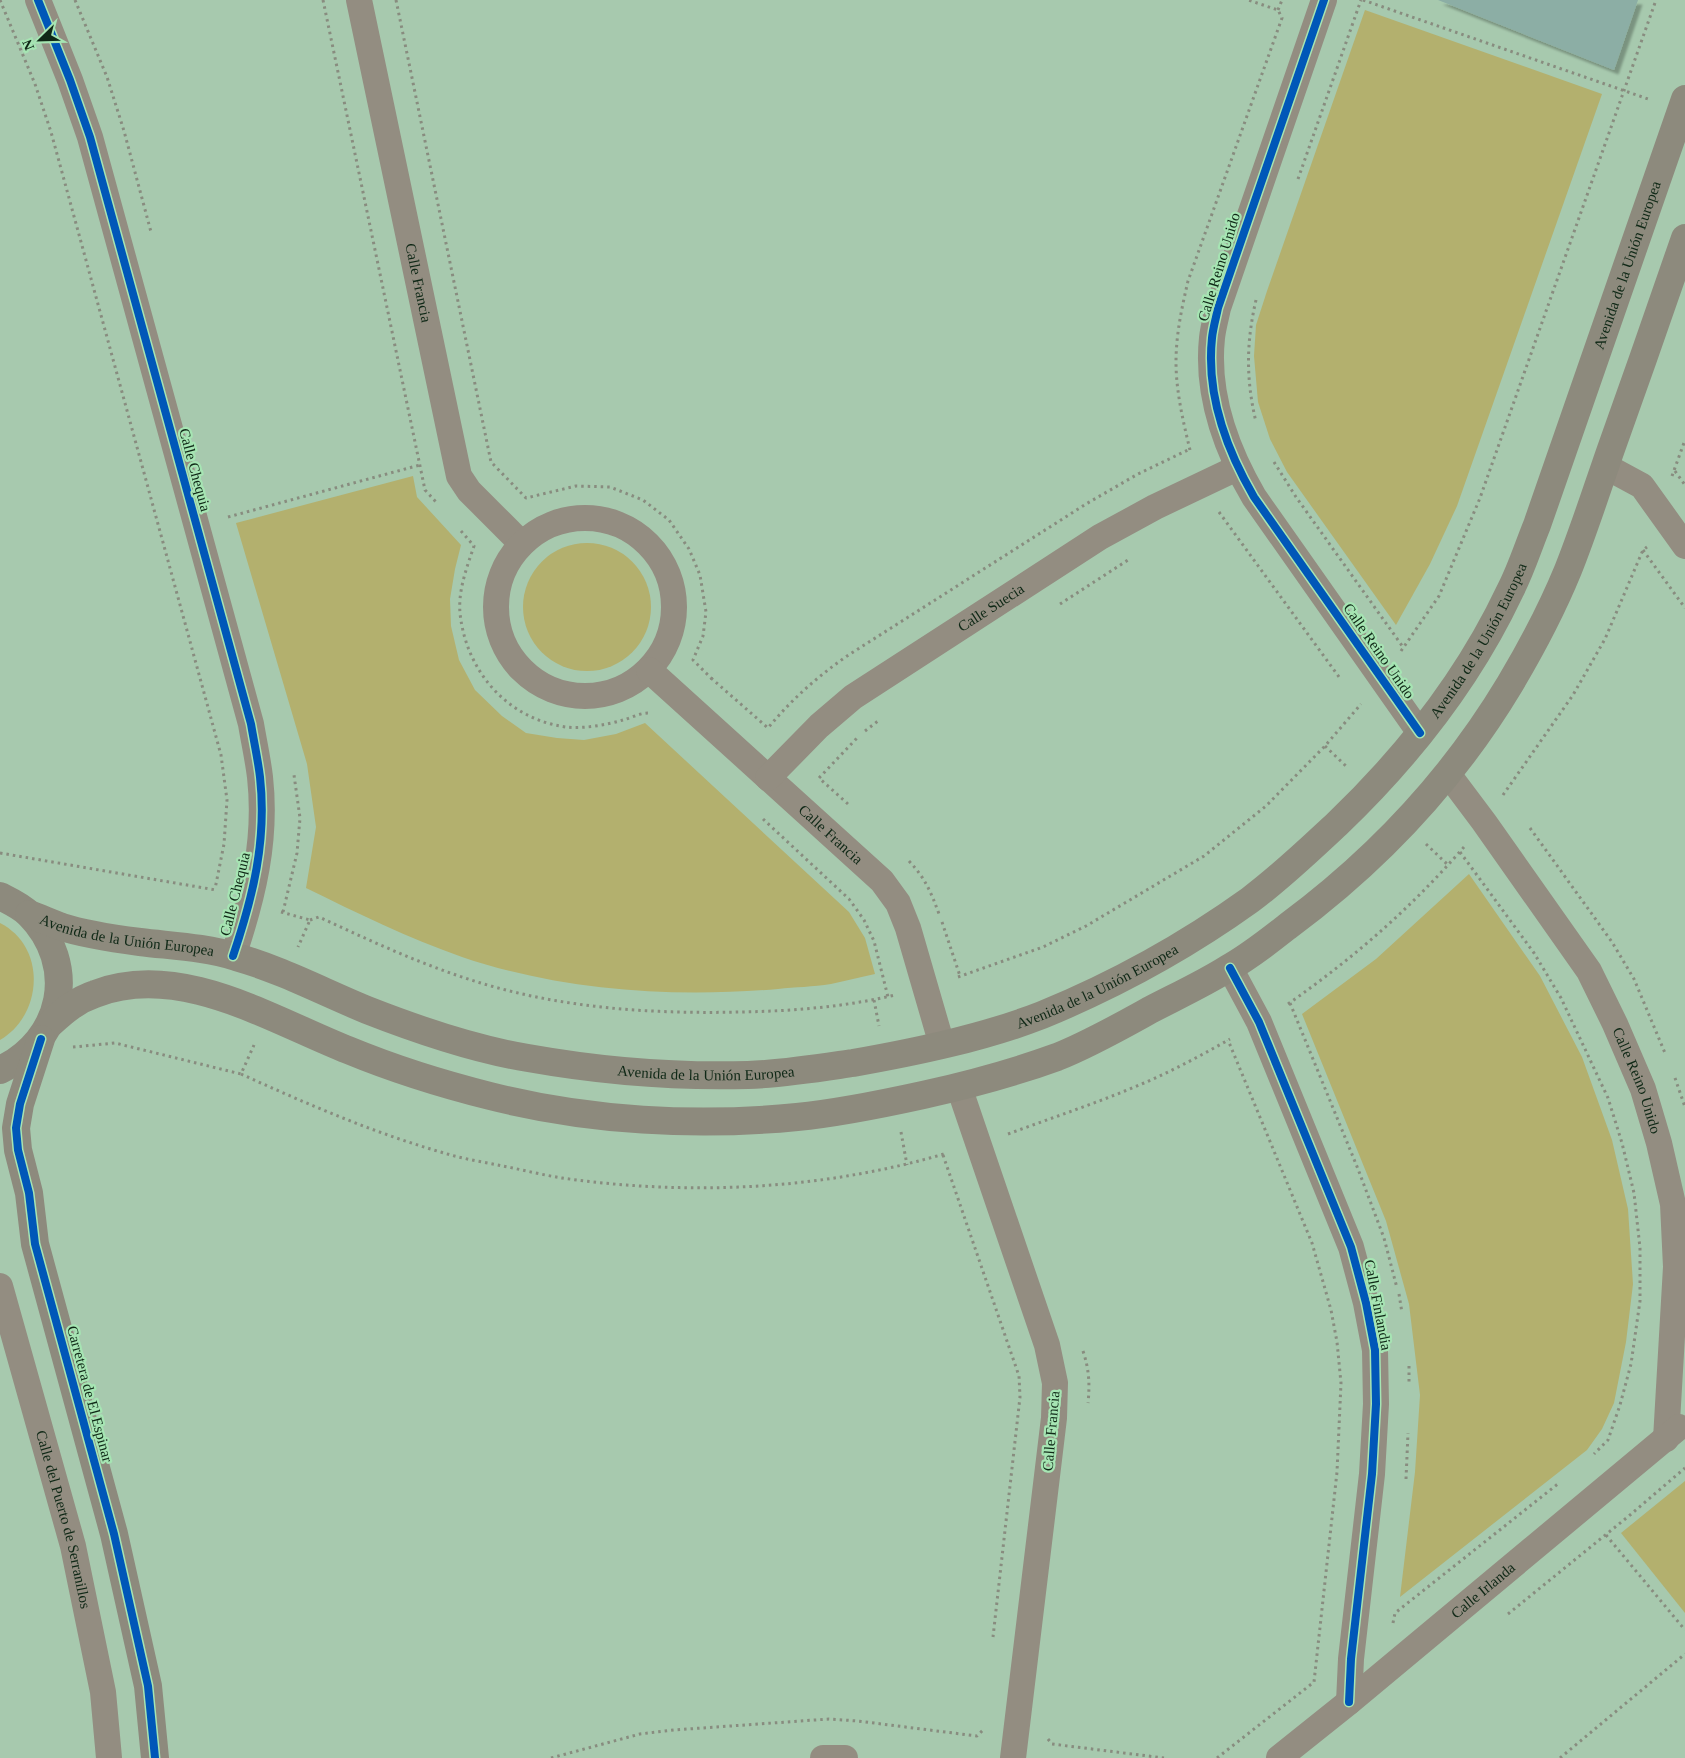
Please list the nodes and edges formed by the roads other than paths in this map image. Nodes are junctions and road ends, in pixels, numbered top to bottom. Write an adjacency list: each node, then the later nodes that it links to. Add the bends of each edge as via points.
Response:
1 (38, 0): 16 (street, Calle Chequia, via 90,138 250,724 260,777 261,849 250,902)
2 (359, 0): 8 (street, Calle Francia, via 459,476)
3 (1324, 0): 7 (street, Calle Reino Unido, via 1218,308 1212,338 1214,400)
4 (1685, 99): 11 (main road, Avenida de la Unión Europea, via 1512,589 1486,637)
5 (1685, 238): 6 (main road)
6 (1605, 466): 9 (street, via 1642,486); 12 (main road, via 1571,562 1549,611 1508,686)
7 (1237, 468): 11 (street, Calle Reino Unido); 13 (street, Calle Suecia, via 1100,537 853,697)
8 (521, 543): 10 (street, via 546,525 576,517 607,519 635,532 658,554 671,582 674,614 667,644); 10 (street, via 504,566 498,584 496,622 505,648 522,671 545,688 572,696 600,696 627,687)
9 (1685, 546)
10 (649, 670): 13 (street, Calle Francia)
11 (1420, 734): 19 (main road, Avenida de la Unión Europea, via 1372,791 1303,857 1210,928 1099,990 1038,1016)
12 (1448, 774): 17 (main road, via 1404,824 1353,874 1312,909); 25 (street, Calle Reino Unido, via 1589,971 1642,1089 1660,1142 1673,1204)
13 (768, 778): 19 (street, Calle Francia, via 882,881 898,903 918,955)
14 (0, 896): 15 (main road)
15 (29, 914): 16 (main road, Avenida de la Unión Europea, via 66,929); 18 (main road, Carretera de El Espinar, via 48,938 58,962 60,989 57,1007)
16 (233, 956): 19 (main road, Avenida de la Unión Europea, via 438,1036 523,1058 608,1070 686,1076 752,1075 824,1068)
17 (1230, 968): 21 (main road, via 1060,1056); 26 (street, Calle Finlandia, via 1259,1022 1351,1247 1374,1350 1376,1404 1372,1474)
18 (46, 1031): 20 (main road, via 21,1058); 21 (main road, via 70,1006 95,993 123,986 152,985 212,994 244,1004 346,1049 453,1086 554,1110 617,1118 676,1121 800,1117); 23 (main road, Carretera de El Espinar, via 24,1090 16,1128)
19 (942, 1045)
20 (0, 1070)
21 (960, 1087): 31 (street, Calle Francia, via 1046,1345 1055,1383 1054,1418)
22 (0, 1155): 23 (main road, Carretera de El Espinar, via 11,1195)
23 (35, 1244): 28 (main road, Carretera de El Espinar, via 114,1534 148,1686)
24 (0, 1286): 27 (street, Calle del Puerto de Serranillos, via 74,1546 103,1692)
25 (1676, 1431): 26 (street, Calle Irlanda)
26 (1349, 1702): 32 (street, Calle Irlanda)
27 (109, 1758)
28 (155, 1758)
29 (823, 1758): 30 (street)
30 (845, 1758)
31 (1013, 1758)
32 (1279, 1758)

